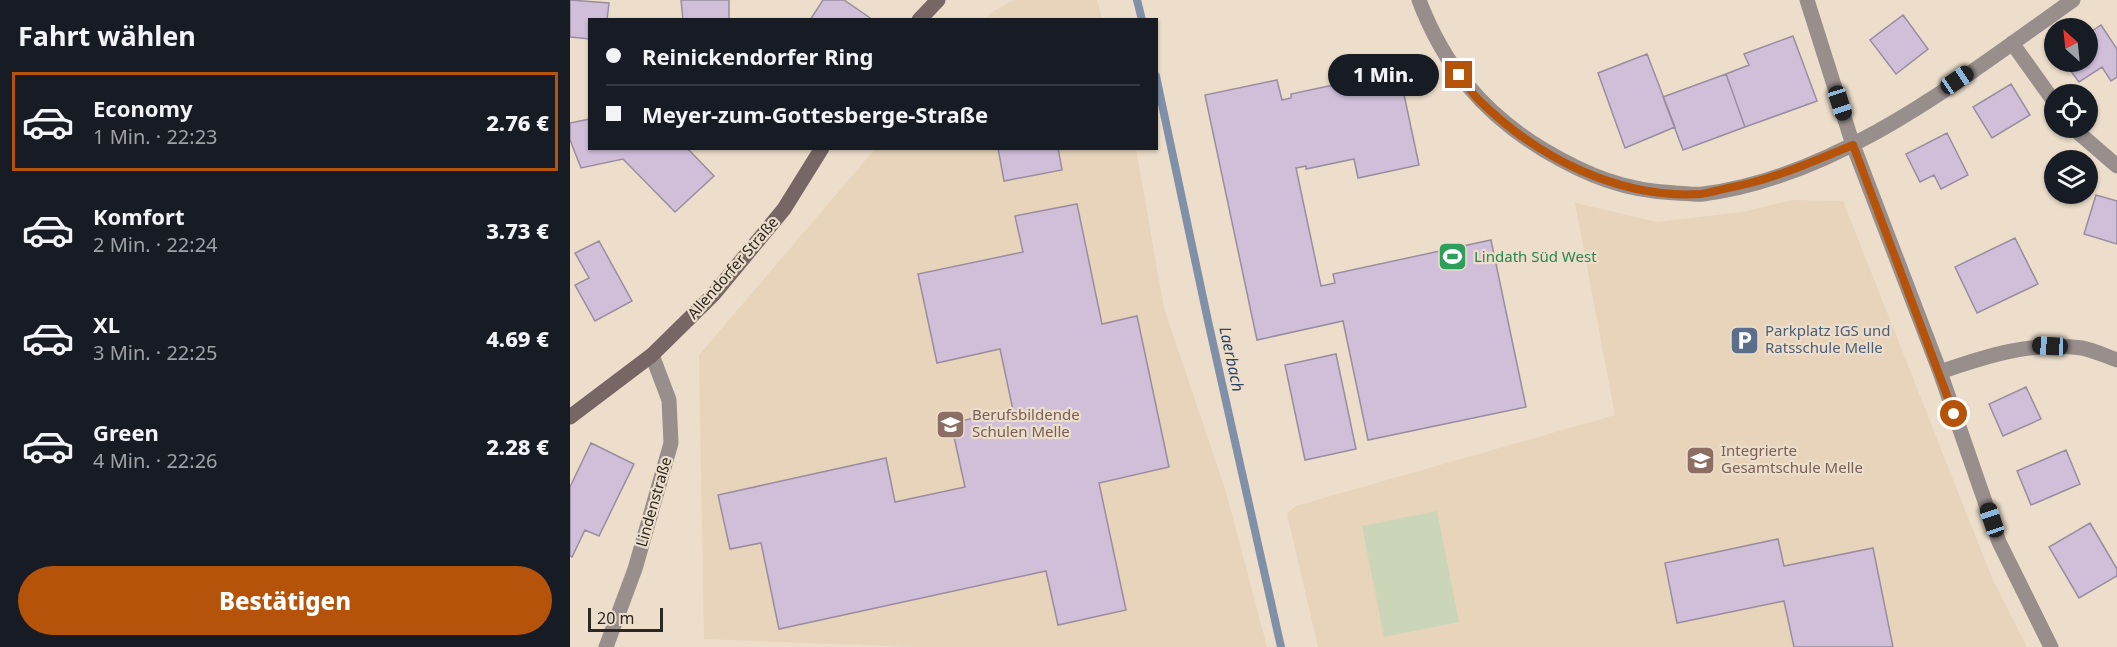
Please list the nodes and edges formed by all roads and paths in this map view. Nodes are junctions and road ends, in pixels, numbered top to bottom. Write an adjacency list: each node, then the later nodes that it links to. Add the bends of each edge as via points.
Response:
1 (938, 0): 5 (main road)
2 (1419, 0): 9 (street, via 1448,61 1481,102 1520,135 1573,167 1615,184 1657,192 1701,194 1789,172)
3 (1807, 0): 9 (street)
4 (2073, 0): 6 (street)
5 (921, 18)
6 (2012, 43): 7 (street); 9 (street, via 1903,117)
7 (2044, 88)
8 (2085, 138): 11 (street)
9 (1853, 145): 14 (street)
10 (821, 150): 12 (main road, Allendorfer Straße, via 784,209 713,294)
11 (2117, 166)
12 (652, 355): 15 (main road, Allendorfer Straße); 16 (street, Lindenstraße, via 669,400 671,443 635,569)
13 (2117, 360): 14 (street, via 2083,348 2033,346)
14 (1940, 372): 17 (street, via 1999,542)
15 (570, 417)
16 (606, 647)
17 (2051, 647)

